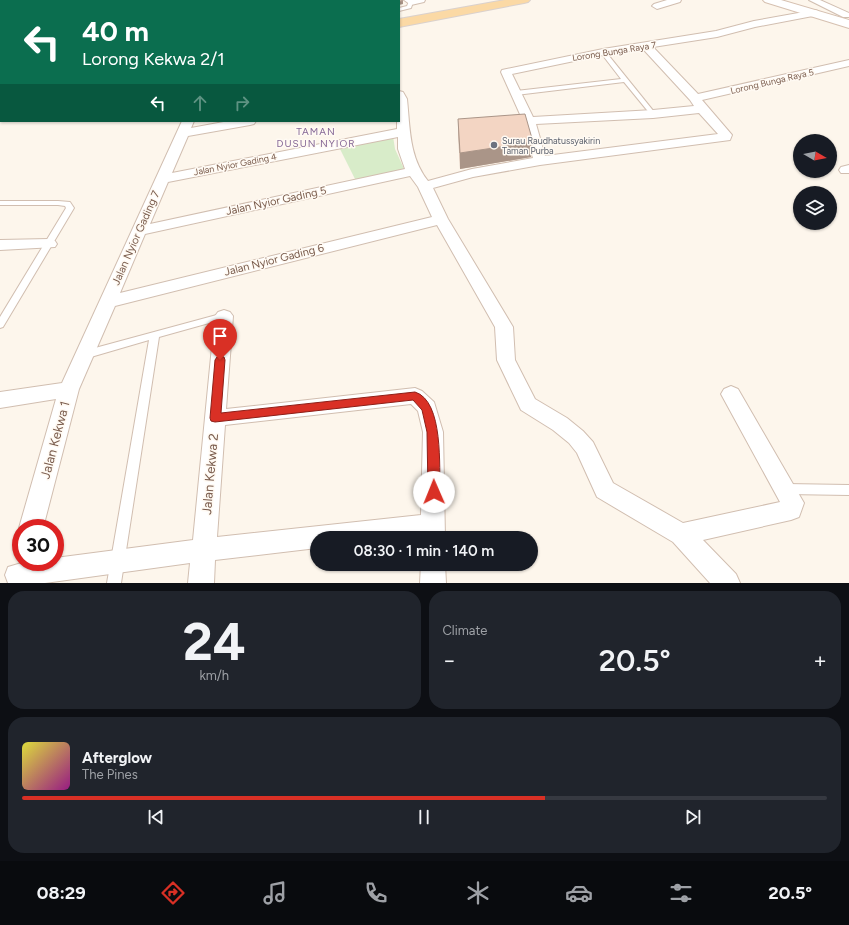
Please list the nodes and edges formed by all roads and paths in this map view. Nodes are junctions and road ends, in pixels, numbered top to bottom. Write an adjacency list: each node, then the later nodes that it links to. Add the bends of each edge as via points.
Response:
1 (421, 0): 7 (street)
2 (477, 0): 11 (main road)
3 (524, 0): 13 (main road)
4 (677, 0): 8 (street)
5 (769, 0): 10 (street)
6 (813, 0): 12 (street)
7 (409, 1): 9 (lane, via 412,4 409,7)
8 (657, 6)
9 (400, 10)
10 (815, 13): 12 (street); 14 (street, Lorong Bunga Raya 7)
11 (400, 16)
12 (847, 21)
13 (400, 23)
14 (646, 46): 15 (street, Lorong Bunga Raya 7); 20 (street)
15 (603, 52): 17 (lane); 18 (street, Lorong Bunga Raya 7, via 506,72)
16 (849, 63): 20 (street, Lorong Bunga Raya 5)
17 (625, 80): 18 (lane); 22 (lane)
18 (516, 94): 23 (street, Lorong Bunga Raya 7)
19 (400, 96): 26 (street)
20 (695, 98): 21 (street)
21 (702, 109): 22 (street); 27 (street, via 726,135 725,137)
22 (653, 114): 23 (street)
23 (530, 121): 27 (street, Lorong Bunga Raya 7)
24 (239, 122): 25 (street)
25 (185, 127): 29 (street, Jalan Nyior Gading 7)
26 (403, 132): 28 (street, via 405,150); 29 (street, Jalan Nyior Gading 4)
27 (540, 161): 30 (street, via 472,173)
28 (413, 171): 30 (street); 33 (street, Jalan Nyior Gading 5)
29 (162, 179): 33 (street, Jalan Nyior Gading 7)
30 (424, 186): 32 (street)
31 (0, 203): 34 (lane, via 67,204 70,208 68,214)
32 (441, 219): 36 (street, Jalan Nyior Gading 6); 49 (street, via 504,327 506,360 528,404 576,437 585,448 605,490)
33 (139, 231): 36 (street, Jalan Nyior Gading 7)
34 (49, 244): 35 (street); 38 (lane)
35 (0, 245)
36 (108, 302): 40 (street, Jalan Nyior Gading 7)
37 (224, 316): 39 (lane); 44 (street, Jalan Kekwa 2)
38 (0, 325)
39 (155, 335): 40 (lane); 53 (lane)
40 (84, 355): 41 (street, Jalan Kekwa 1)
41 (69, 389): 43 (street); 47 (street, Jalan Kekwa 1)
42 (731, 394): 45 (street)
43 (0, 400)
44 (215, 418): 48 (street, via 415,396 426,408 433,432); 51 (street, Jalan Kekwa 2)
45 (786, 489): 46 (lane); 49 (street, via 793,503 791,510)
46 (849, 490)
47 (33, 519)
48 (433, 531)
49 (681, 534): 57 (street)
50 (310, 541): 51 (street)
51 (204, 550): 53 (street); 55 (street, Jalan Kekwa 2)
52 (433, 571): 56 (street)
53 (116, 572): 54 (street)
54 (18, 574)
55 (201, 583)
56 (433, 583)
57 (727, 583)

